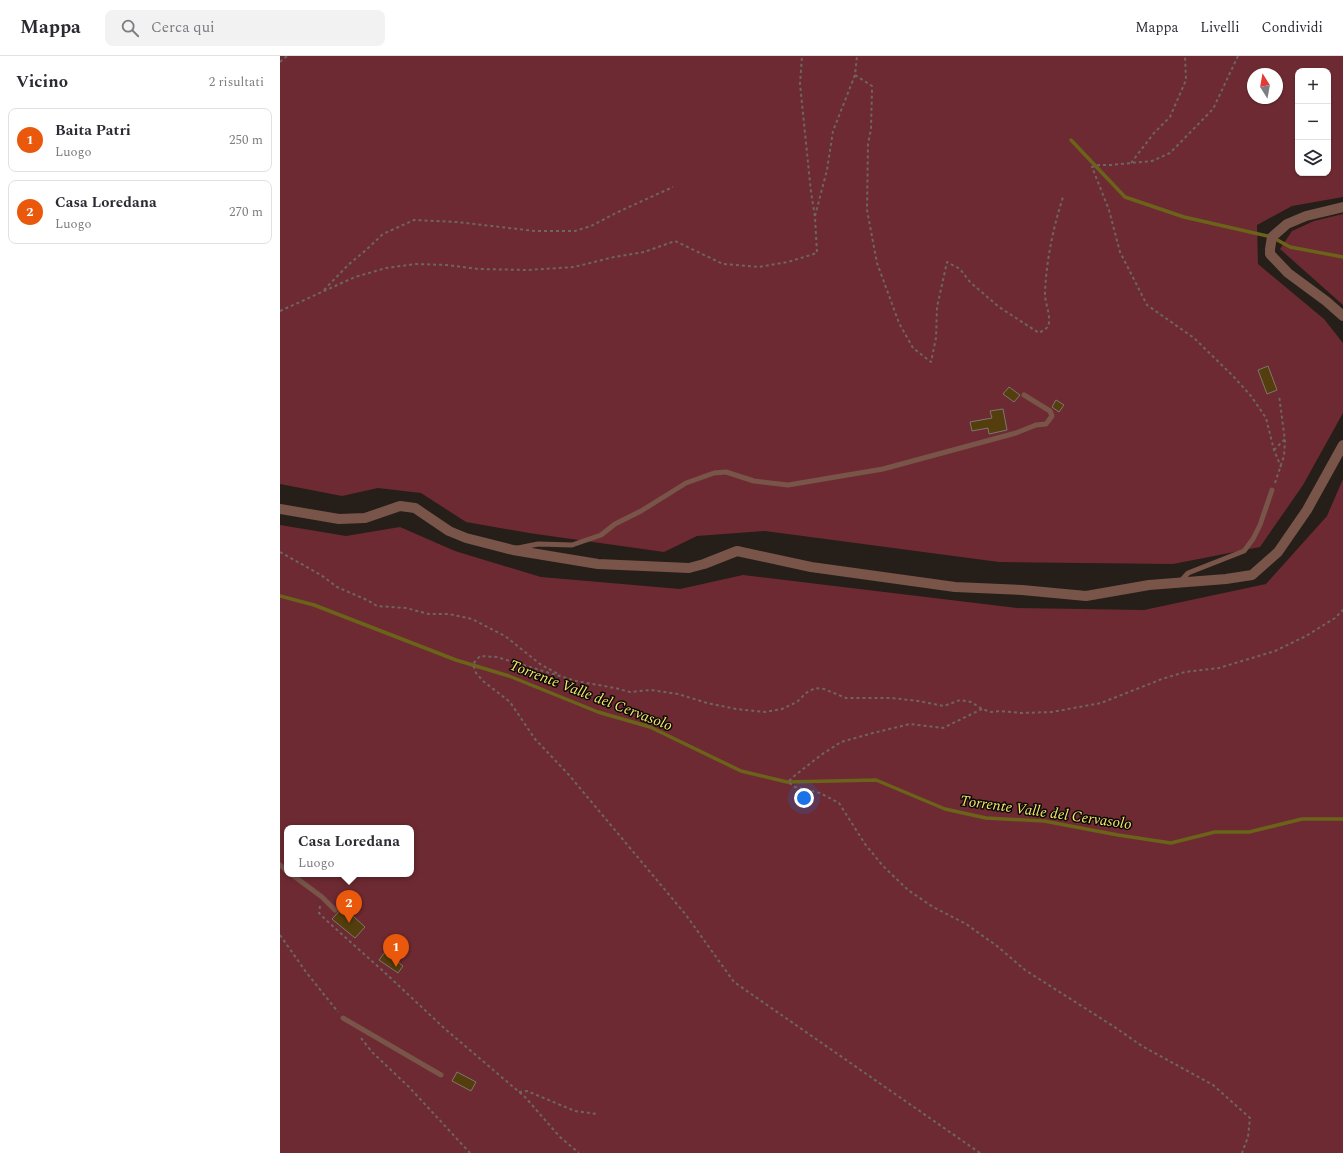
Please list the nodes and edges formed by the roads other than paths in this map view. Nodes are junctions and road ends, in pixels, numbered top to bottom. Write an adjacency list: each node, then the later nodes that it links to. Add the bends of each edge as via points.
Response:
1 (1343, 207): 2 (street, via 1306,216 1287,224 1272,237 1270,254 1288,273)
2 (1343, 316)
3 (1024, 395): 7 (lane, via 1050,411 1052,416 1046,424 883,469 788,485 754,481 726,472 714,473 686,482 601,535 572,545 538,544)
4 (1343, 445): 8 (street, via 1307,510 1278,552 1252,574)
5 (1272, 490): 8 (lane, via 1253,539 1244,551 1188,572)
6 (280, 509): 7 (street, via 339,519 365,518 400,506 415,508 449,531)
7 (513, 550): 8 (street, via 598,564 689,568 737,551 810,567 955,587 1086,596)
8 (1180, 583)
9 (295, 877): 10 (lane)
10 (335, 910)
11 (343, 1018): 12 (lane)
12 (441, 1075)

